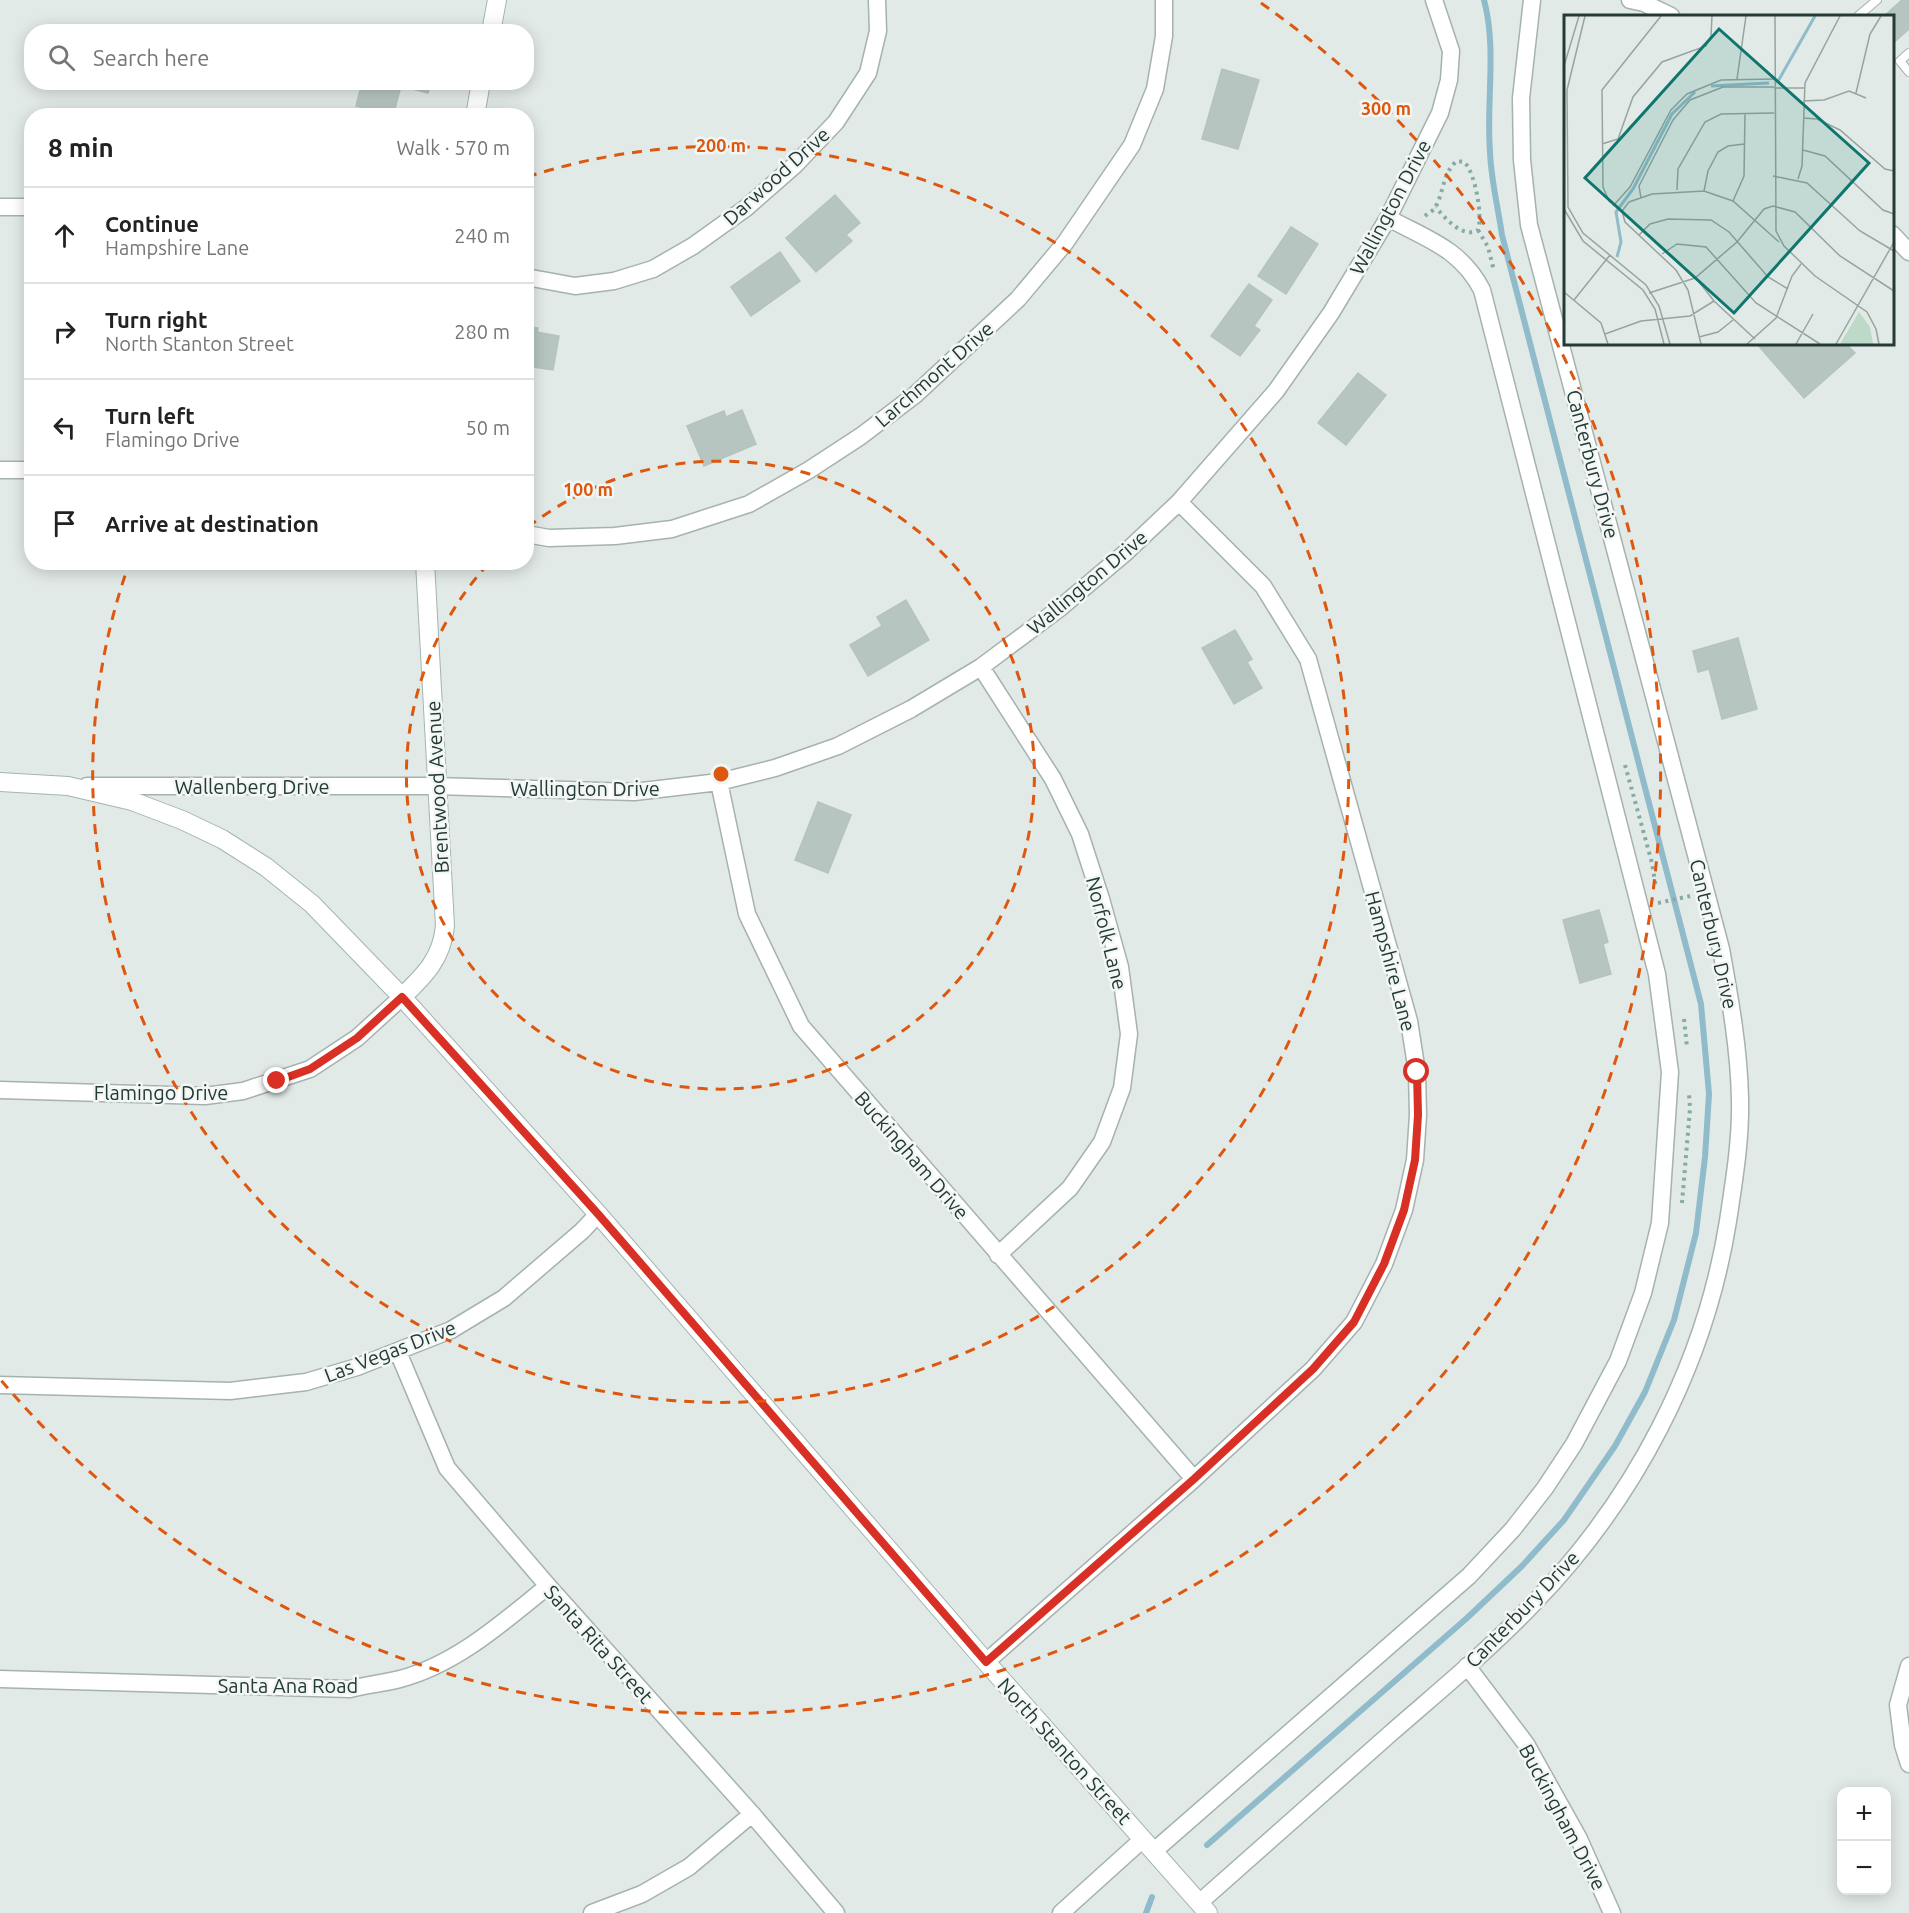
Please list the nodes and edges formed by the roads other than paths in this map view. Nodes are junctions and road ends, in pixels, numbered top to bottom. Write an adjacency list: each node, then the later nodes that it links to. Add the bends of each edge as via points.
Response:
1 (494, 0): 10 (street)
2 (877, 0): 20 (street, Darwood Drive, via 878,31 868,73 836,122 795,165 746,207 693,246 653,269 614,281 575,286)
3 (1164, 0): 24 (street, Larchmont Drive, via 1164,36 1155,89 1132,145 1065,243 1025,291 915,395 809,470 749,504 672,529 615,536)
4 (1532, 0): 40 (street, Canterbury Drive, via 1521,98 1522,159 1530,225 1721,949 1735,1028 1740,1100 1735,1177 1711,1300 1682,1382 1655,1438 1614,1506 1570,1562 1533,1604)
5 (1630, 0): 8 (street)
6 (1877, 0): 9 (lane)
7 (1438, 1): 17 (street, Wallington Drive, via 1450,51 1449,80 1440,113)
8 (1669, 15)
9 (1859, 15)
10 (492, 24)
11 (1909, 53): 12 (lane, via 1900,61)
12 (1909, 72)
13 (480, 90): 14 (street)
14 (476, 108)
15 (0, 207): 16 (street)
16 (24, 207)
17 (1389, 218): 23 (street, Wallington Drive, via 1331,313 1276,391); 45 (street, via 1458,257 1482,290 1657,974 1670,1072 1660,1222 1643,1293 1618,1361 1574,1444 1513,1530 1470,1576)
18 (1894, 235): 19 (street)
19 (1909, 252)
20 (534, 278)
21 (0, 470): 22 (street)
22 (24, 470)
23 (1179, 502): 26 (street, Wallington Drive, via 1060,608); 37 (street, Hampshire Lane, via 1263,586 1308,659 1409,1021 1417,1072 1418,1115 1415,1160 1404,1210 1384,1264 1354,1322 1313,1369)
24 (534, 535)
25 (425, 570): 30 (street, Brentwood Avenue)
26 (981, 667): 28 (street, Wallington Drive, via 838,746); 34 (street, Norfolk Lane, via 1053,779 1080,834 1120,967 1129,1034 1122,1088 1102,1142 1070,1188)
27 (0, 782): 29 (street, North Stanton Street)
28 (719, 782): 30 (street, Wallington Drive, via 634,792); 34 (street, Buckingham Drive, via 747,914 801,1026)
29 (69, 786): 30 (street, Wallenberg Drive); 31 (street, North Stanton Street, via 132,801 222,839 266,867 312,904)
30 (436, 786): 31 (street, Brentwood Avenue, via 444,941 439,955)
31 (402, 997): 32 (street, Flamingo Drive, via 357,1038 310,1069 243,1091 205,1096); 33 (street, North Stanton Street)
32 (0, 1090)
33 (598, 1214): 35 (street, Las Vegas Drive, via 504,1298 451,1330); 39 (street, North Stanton Street)
34 (998, 1255): 37 (street, Buckingham Drive)
35 (398, 1352): 36 (street, Las Vegas Drive, via 306,1382 230,1391); 38 (street, Santa Rita Street, via 447,1468)
36 (0, 1385)
37 (1194, 1479): 39 (street, Hampshire Lane)
38 (548, 1586): 42 (street, Santa Ana Road, via 450,1659 402,1679 350,1689); 44 (street, Santa Rita Street)
39 (986, 1662): 45 (street, North Stanton Street)
40 (1467, 1666): 46 (street, Canterbury Drive); 50 (street, Buckingham Drive, via 1532,1754 1580,1839)
41 (1909, 1666): 43 (street, via 1898,1705)
42 (0, 1679)
43 (1909, 1764)
44 (752, 1814): 47 (street, via 688,1867 642,1894); 48 (street, Santa Rita Street)
45 (1148, 1845): 46 (street, North Stanton Street); 49 (street)
46 (1204, 1908)
47 (592, 1913)
48 (836, 1913)
49 (1061, 1913)
50 (1612, 1913)

